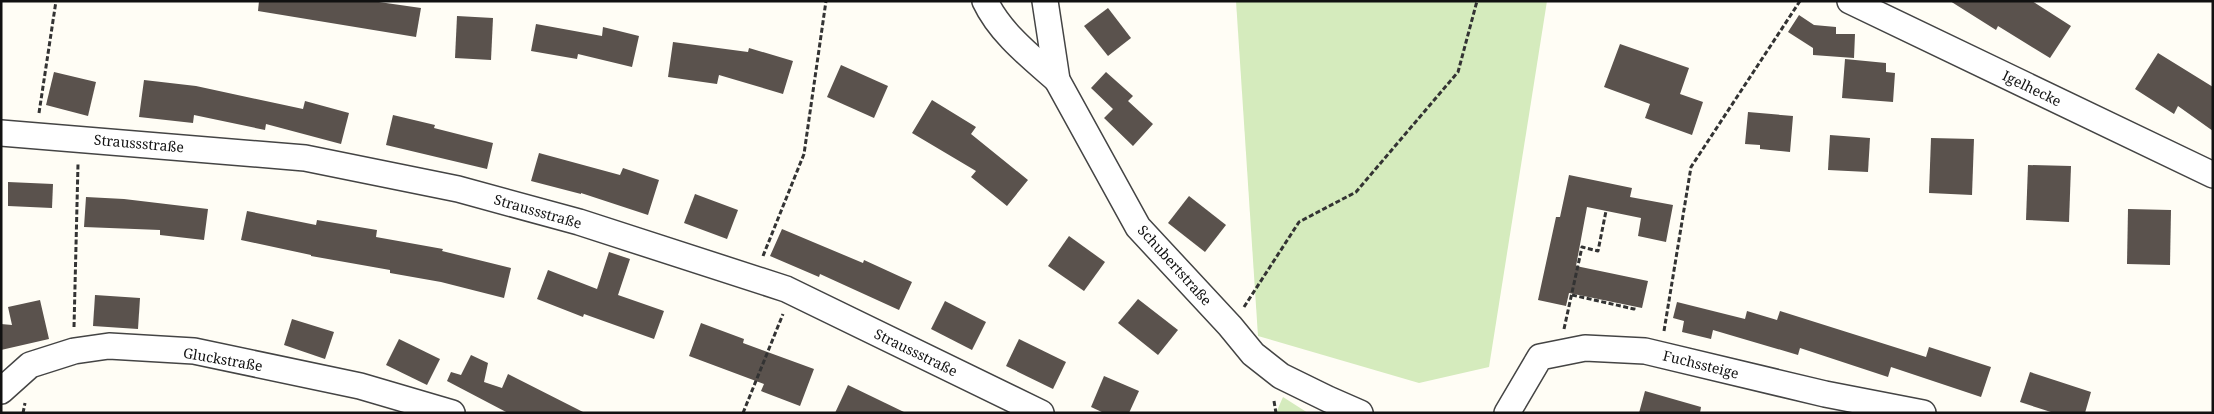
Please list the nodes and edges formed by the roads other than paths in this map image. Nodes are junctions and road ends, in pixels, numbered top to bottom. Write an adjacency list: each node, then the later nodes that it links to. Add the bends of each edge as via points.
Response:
1 (985, 1): 4 (street, via 997,21)
2 (1045, 1): 4 (street, Schubertstraße)
3 (1850, 1): 6 (street, Igelhecke)
4 (1057, 80): 11 (street, Schubertstraße, via 1138,227 1253,354 1281,376)
5 (1, 132): 10 (street, Straussstraße, via 305,158 458,189 579,222 786,289)
6 (2213, 175)
7 (1, 390): 9 (street, Gluckstraße, via 30,365 74,351 109,346 194,352 360,386)
8 (1829, 403): 12 (street, Fuchssteige, via 1644,350 1585,348 1540,357); 13 (street, Fuchssteige)
9 (452, 413)
10 (1041, 413)
11 (1360, 413)
12 (1507, 413)
13 (1923, 413)

